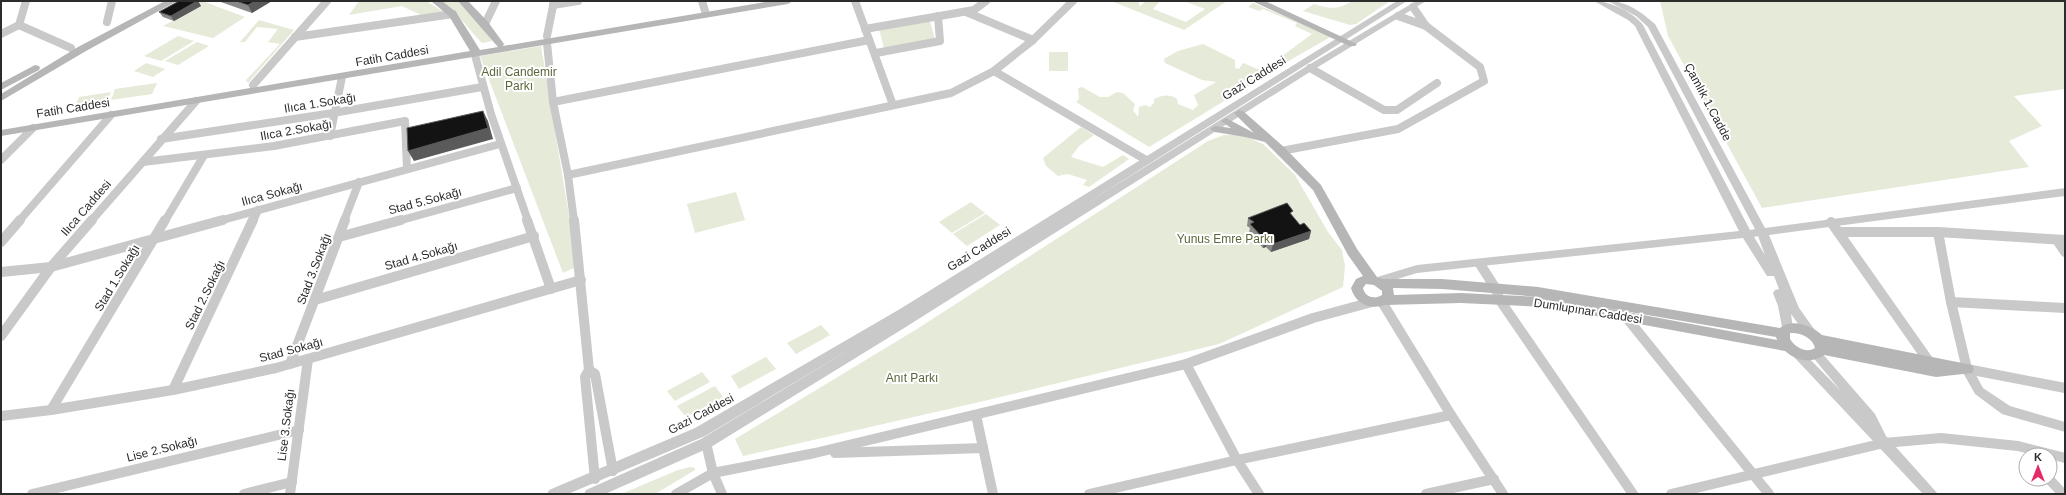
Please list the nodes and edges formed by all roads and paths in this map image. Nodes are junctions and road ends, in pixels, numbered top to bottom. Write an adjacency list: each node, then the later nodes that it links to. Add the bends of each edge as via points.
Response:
1 (26, 1): 29 (street)
2 (112, 1): 27 (street)
3 (156, 1): 39 (main road)
4 (172, 1): 49 (main road)
5 (327, 1): 33 (street)
6 (436, 1): 24 (main road)
7 (463, 1): 28 (main road)
8 (496, 1): 28 (street)
9 (578, 1): 20 (street)
10 (762, 1): 22 (main road, Fatih Caddesi)
11 (788, 1): 34 (main road, Fatih Caddesi)
12 (855, 1): 31 (street)
13 (986, 1): 23 (street, via 974,10)
14 (1073, 1): 37 (street)
15 (1257, 1): 35 (main road)
16 (1273, 1): 35 (main road)
17 (1422, 1): 21 (street, Gazi Caddesi)
18 (1598, 1): 81 (street, via 1639,25)
19 (1612, 1): 78 (street, Çamlık 1.Cadde, via 1639,14 1652,26)
20 (553, 3): 34 (street)
21 (1408, 4): 26 (street, Gazi Caddesi); 30 (street); 35 (street, Gazi Caddesi)
22 (703, 6): 34 (main road, Fatih Caddesi)
23 (966, 11): 25 (street); 37 (street)
24 (453, 14): 33 (street); 40 (main road)
25 (938, 16): 31 (street); 41 (street, via 940,40)
26 (1398, 16): 30 (street); 35 (street, Gazi Caddesi)
27 (107, 22)
28 (485, 24): 38 (main road)
29 (19, 25): 32 (street); 39 (street)
30 (1426, 26): 66 (street, via 1480,67 1484,82 1398,129)
31 (865, 29): 36 (street)
32 (1, 34)
33 (295, 37): 46 (street)
34 (547, 39): 38 (main road, Fatih Caddesi); 40 (main road, Fatih Caddesi); 51 (street)
35 (1349, 39): 42 (street, Gazi Caddesi); 53 (street, Gazi Caddesi)
36 (869, 40): 41 (street); 51 (street)
37 (1033, 40): 43 (street)
38 (499, 44): 40 (main road, Fatih Caddesi)
39 (71, 48): 47 (main road)
40 (475, 52): 44 (main road, Fatih Caddesi); 46 (main road, Fatih Caddesi); 48 (street)
41 (876, 54): 52 (street)
42 (1310, 68): 45 (street, via 1390,111 1397,110); 53 (street, Gazi Caddesi)
43 (994, 71): 52 (street, via 951,93); 69 (street)
44 (342, 77): 50 (main road, Fatih Caddesi); 54 (street)
45 (1436, 83)
46 (253, 85): 57 (main road, Fatih Caddesi)
47 (1, 87)
48 (482, 87): 54 (street, Ilıca 1.Sokağı); 65 (street)
49 (1, 98)
50 (196, 101): 55 (main road, Fatih Caddesi); 63 (street, Ilıca Caddesi)
51 (553, 102): 72 (street)
52 (893, 105): 72 (street)
53 (1235, 110): 56 (street, Gazi Caddesi); 64 (main road)
54 (334, 113): 61 (street); 63 (street, Ilıca 1.Sokağı)
55 (111, 115): 58 (main road, Fatih Caddesi); 86 (street)
56 (1222, 118): 59 (street, Gazi Caddesi); 62 (main road); 69 (street, Gazi Caddesi)
57 (1, 126)
58 (33, 128): 60 (main road, Fatih Caddesi); 68 (street)
59 (1215, 129): 62 (main road); 120 (street, Gazi Caddesi, via 897,327)
60 (1, 133)
61 (330, 136): 67 (street, Ilıca 2.Sokağı); 71 (street, Ilıca 2.Sokağı, via 404,121)
62 (1252, 136): 64 (main road)
63 (161, 140): 70 (street, Ilıca Caddesi)
64 (1268, 141): 66 (main road)
65 (500, 144): 71 (street, Ilıca Sokağı); 74 (street)
66 (1281, 152): 87 (main road, via 1317,188)
67 (204, 157): 70 (street, Ilıca 2.Sokağı); 84 (street, Stad 1.Sokağı)
68 (1, 160)
69 (1146, 160): 120 (street, Gazi Caddesi)
70 (143, 162): 90 (street, Ilıca Caddesi)
71 (407, 169): 73 (street, Ilıca Sokağı)
72 (568, 175): 92 (street)
73 (359, 182): 76 (street, Ilıca Sokağı); 83 (street, Stad 3.Sokağı)
74 (517, 188): 82 (street); 83 (street, Stad 5.Sokağı)
75 (2065, 192): 77 (street)
76 (258, 210): 84 (street, Ilıca Sokağı); 113 (street, Stad 2.Sokağı)
77 (1831, 222): 78 (street); 79 (street)
78 (1762, 232): 81 (street); 104 (street, Çamlık 1.Cadde, via 1794,310)
79 (1838, 232): 80 (street); 107 (street)
80 (1938, 232): 85 (street); 99 (street)
81 (1746, 234): 89 (street); 102 (street, via 1770,270 1784,306)
82 (534, 236): 95 (street); 97 (street, Stad 4.Sokağı)
83 (339, 237): 97 (street, Stad 3.Sokağı)
84 (154, 240): 90 (street, Ilıca Sokağı); 114 (street, Stad 1.Sokağı)
85 (2061, 240): 88 (street)
86 (1, 242)
87 (1352, 252): 93 (main road); 94 (main road)
88 (2065, 252)
89 (1480, 264): 93 (street, via 1417,269); 96 (street)
90 (51, 267): 91 (street, Ilıca Sokağı); 103 (street, Ilıca Caddesi)
91 (1, 272)
92 (581, 280): 95 (street, Stad Sokağı); 111 (street)
93 (1378, 281): 94 (main road, Dumlupınar Caddesi); 96 (main road, Dumlupınar Caddesi, via 1406,282); 98 (main road, via 1389,294)
94 (1360, 282): 98 (main road, via 1356,288 1359,295)
95 (551, 289): 106 (street, Stad Sokağı)
96 (1498, 294): 98 (main road, Dumlupınar Caddesi); 101 (main road, Dumlupınar Caddesi); 102 (main road, Dumlupınar Caddesi, via 1538,292); 145 (street)
97 (316, 300): 108 (street, Stad 3.Sokağı)
98 (1380, 301): 109 (street, via 1313,318); 116 (street)
99 (1951, 302): 100 (street); 110 (street)
100 (2065, 308)
101 (1626, 317): 105 (main road, Dumlupınar Caddesi); 129 (street)
102 (1785, 331): 104 (main road, Dumlupınar Caddesi, via 1803,330); 105 (main road, via 1782,340)
103 (1, 336)
104 (1817, 344): 105 (main road, Dumlupınar Caddesi, via 1808,356); 107 (main road); 110 (main road, via 1936,372); 121 (street, Çamlık 1.Cadde, via 1871,418)
105 (1793, 350): 121 (street)
106 (308, 359): 108 (street, Stad Sokağı); 119 (street, Lise 3.Sokağı)
107 (1928, 360): 110 (main road)
108 (290, 364): 113 (street, Stad Sokağı)
109 (1186, 364): 115 (street); 126 (street)
110 (1967, 369): 112 (street); 118 (street, via 1979,391 2006,410)
111 (590, 370): 127 (street, via 595,374); 133 (street, via 585,377)
112 (2065, 388)
113 (173, 390): 114 (street, Stad Sokağı)
114 (51, 410): 117 (street, Stad Sokağı)
115 (976, 415): 123 (street); 124 (street)
116 (1451, 415): 126 (street); 130 (street)
117 (1, 416)
118 (2065, 427)
119 (299, 430): 131 (street, Lise 3.Sokağı); 134 (street, Lise 2.Sokağı)
120 (703, 437): 127 (street, Gazi Caddesi); 128 (street); 132 (street, Gazi Caddesi)
121 (1884, 443): 122 (street, via 1941,438); 129 (street); 148 (street)
122 (2018, 446): 125 (street)
123 (983, 448): 124 (street); 140 (street)
124 (815, 454): 128 (street)
125 (2065, 458)
126 (1237, 460): 141 (street); 142 (street)
127 (613, 471): 132 (street); 133 (street, Gazi Caddesi)
128 (713, 472): 138 (street); 139 (street)
129 (1752, 474): 146 (street); 147 (street)
130 (1494, 479): 143 (street); 144 (street)
131 (292, 482): 135 (street); 136 (street, Lise 3.Sokağı)
132 (619, 483): 133 (street, Gazi Caddesi)
133 (595, 488): 137 (street, Gazi Caddesi)
134 (32, 494)
135 (244, 494)
136 (290, 494)
137 (554, 494)
138 (676, 494)
139 (722, 494)
140 (994, 494)
141 (1089, 494)
142 (1259, 494)
143 (1426, 494)
144 (1503, 494)
145 (1633, 494)
146 (1671, 494)
147 (1768, 494)
148 (1931, 494)

